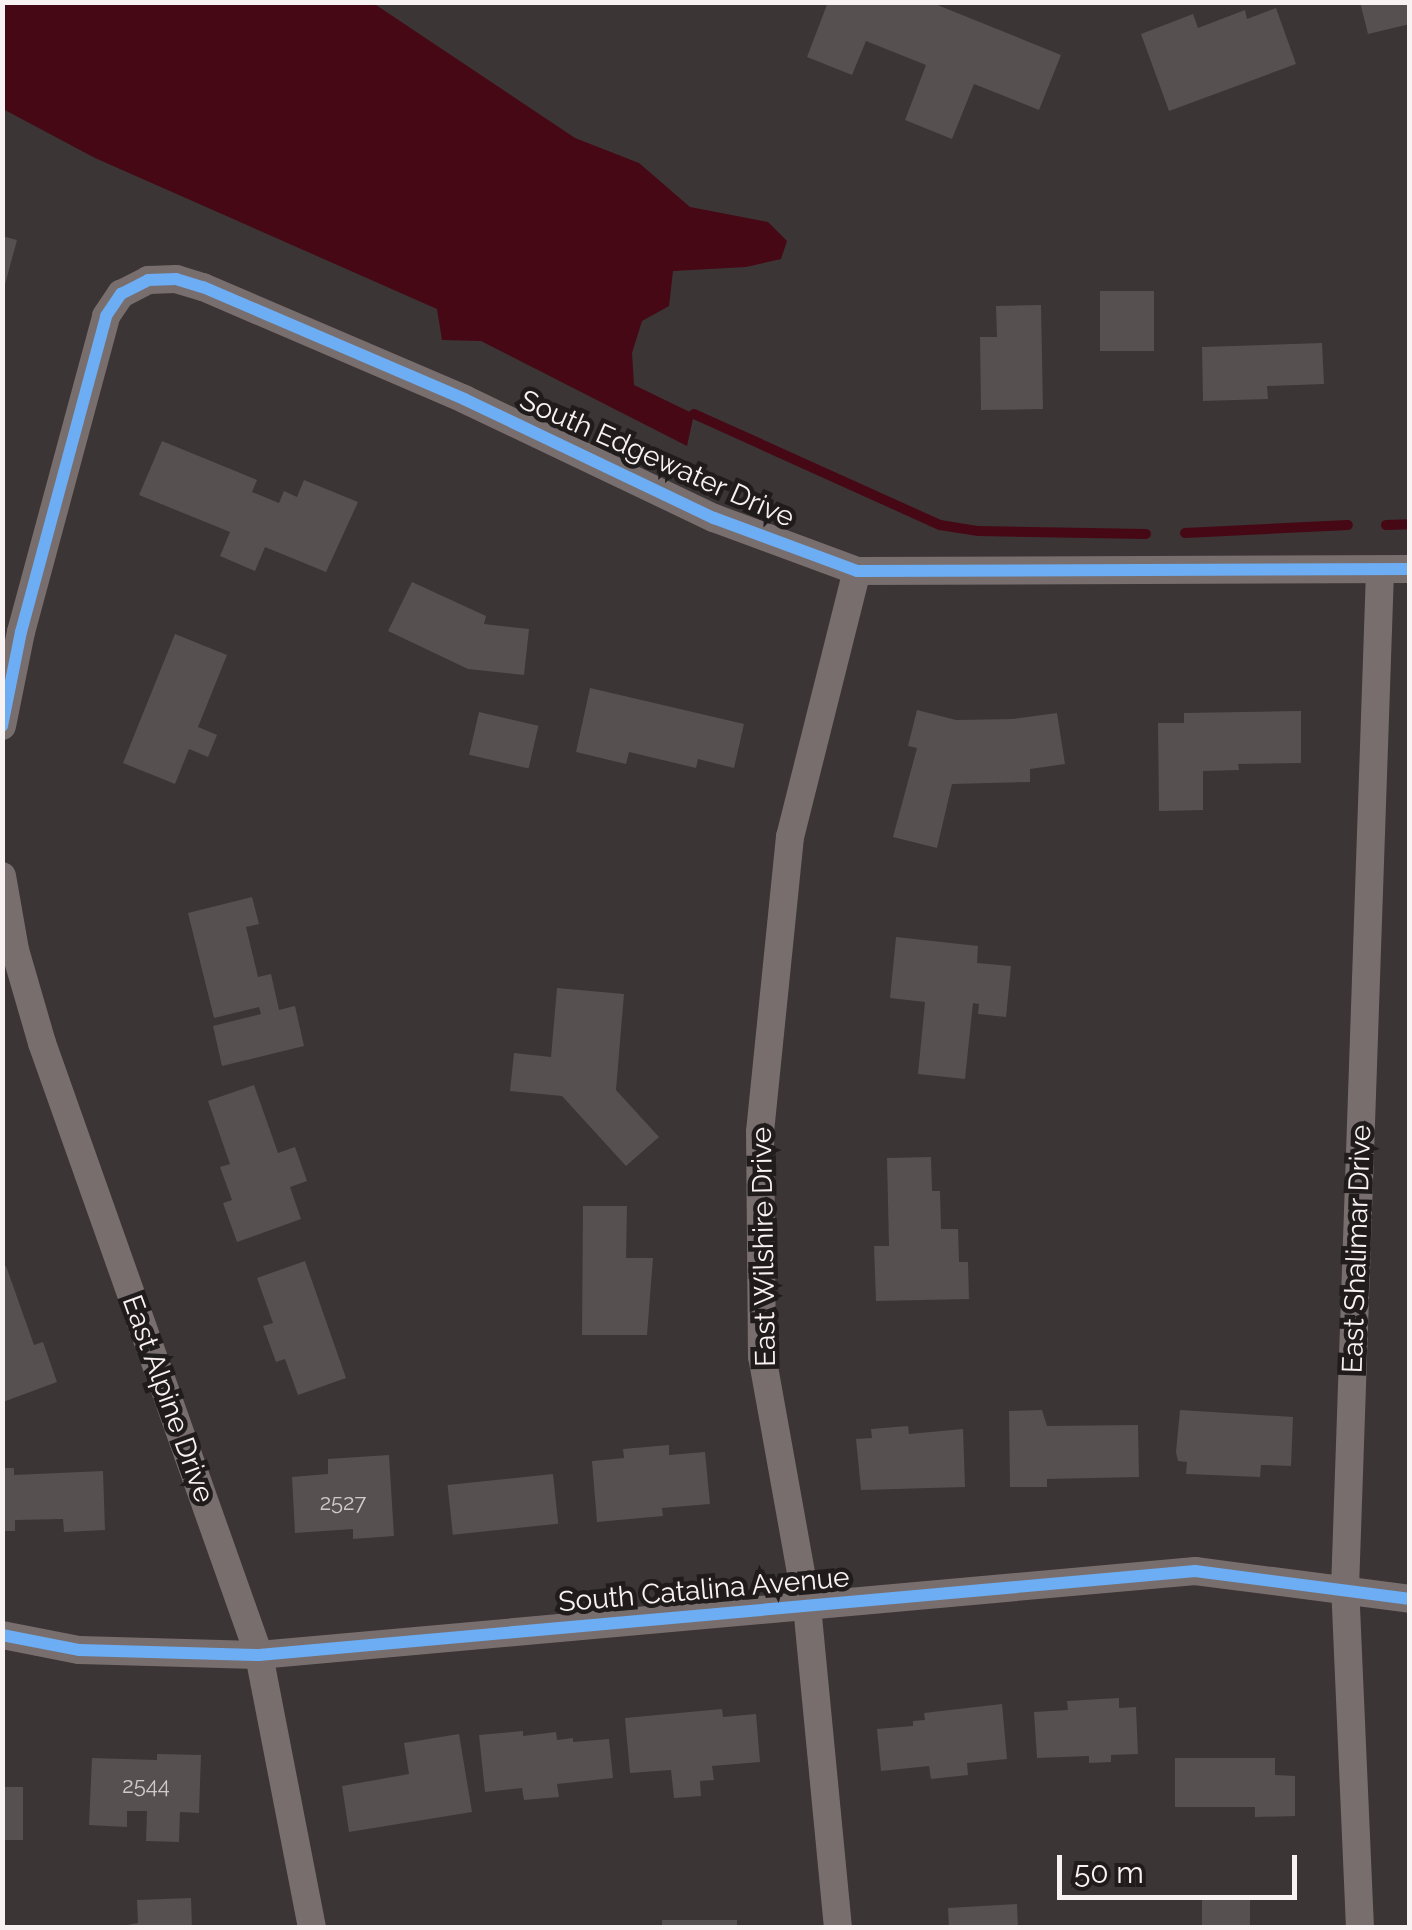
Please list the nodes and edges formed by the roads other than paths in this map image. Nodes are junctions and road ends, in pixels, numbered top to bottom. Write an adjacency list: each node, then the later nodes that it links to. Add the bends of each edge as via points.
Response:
1 (1380, 570): 2 (street, South Edgewater Drive); 3 (street, South Edgewater Drive); 6 (street, East Shalimar Drive)
2 (1410, 570)
3 (857, 571): 4 (street, South Edgewater Drive, via 714,518 464,399 203,286 148,280 122,294 106,316); 8 (street, East Wilshire Drive, via 790,837 760,1132 762,1356)
4 (2, 726)
5 (2, 876): 10 (street, East Alpine Drive, via 42,1043)
6 (1346, 1589): 7 (street, South Catalina Avenue); 8 (street, South Catalina Avenue, via 1194,1571); 13 (street, East Shalimar Drive)
7 (1410, 1598)
8 (807, 1606): 10 (street, South Catalina Avenue); 12 (street, East Wilshire Drive)
9 (2, 1636): 10 (street, South Catalina Avenue, via 79,1650)
10 (259, 1655): 11 (street, East Alpine Drive)
11 (312, 1928)
12 (838, 1928)
13 (1360, 1928)

